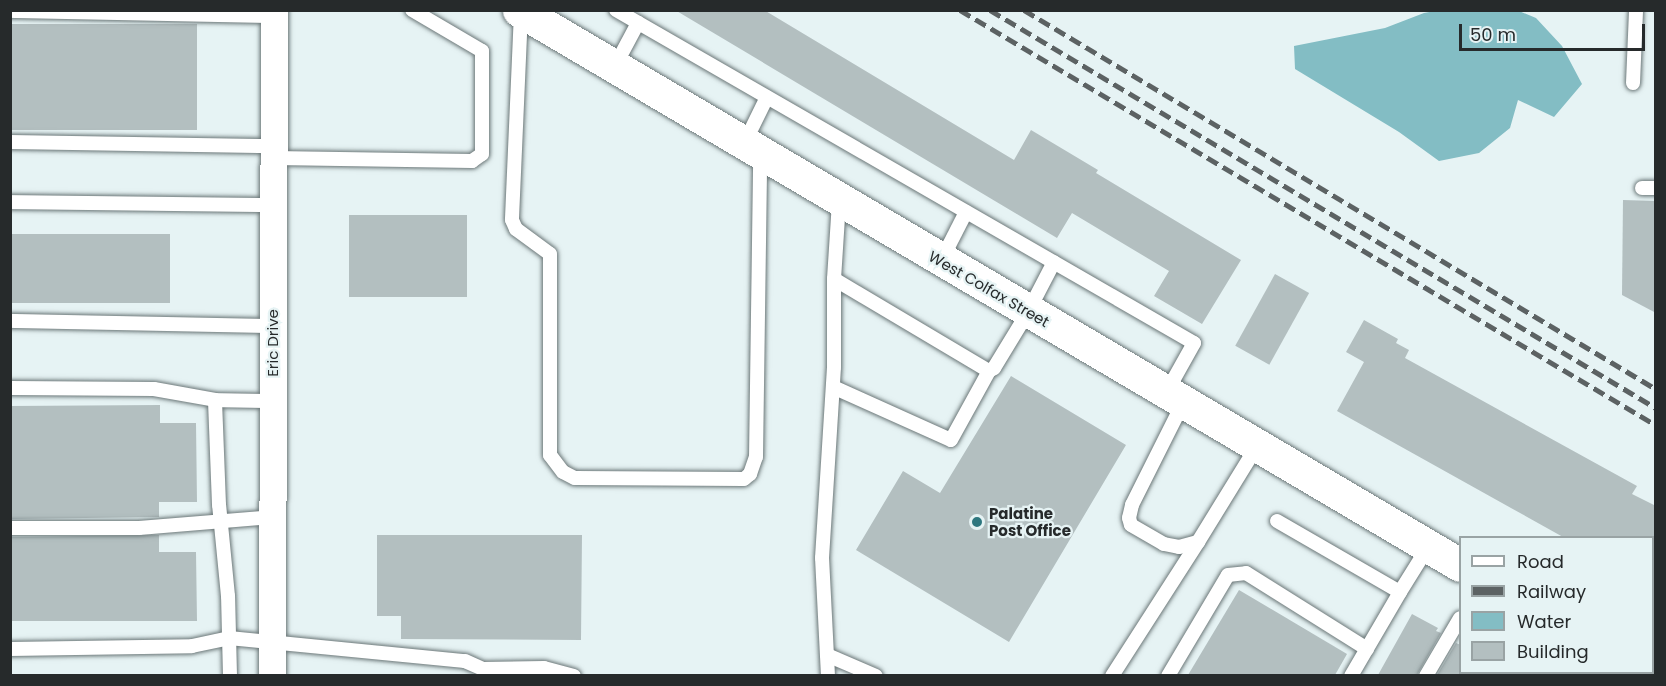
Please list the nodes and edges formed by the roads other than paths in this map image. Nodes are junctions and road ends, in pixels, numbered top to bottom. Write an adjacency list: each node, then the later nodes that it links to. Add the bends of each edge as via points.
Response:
1 (412, 10): 13 (lane, via 482,51 482,154 472,161)
2 (616, 10): 7 (lane)
3 (1636, 10): 9 (lane)
4 (10, 11): 6 (lane)
5 (520, 11): 8 (street, West Colfax Street); 12 (lane, via 512,220 516,229 550,254 550,455 563,472 575,478 744,479 750,474 756,457)
6 (274, 13): 13 (street, Eric Drive)
7 (638, 23): 8 (lane); 10 (lane)
8 (615, 67): 12 (street, West Colfax Street)
9 (1633, 83)
10 (767, 97): 12 (lane); 17 (lane)
11 (10, 142): 13 (lane)
12 (752, 149): 14 (street, West Colfax Street)
13 (274, 152): 16 (street, Eric Drive)
14 (839, 201): 18 (street, West Colfax Street); 20 (lane)
15 (10, 202): 16 (lane)
16 (273, 205): 23 (street, Eric Drive)
17 (966, 212): 18 (lane); 19 (lane)
18 (941, 261): 21 (street, West Colfax Street)
19 (1054, 262): 21 (lane); 27 (lane, via 1194,344)
20 (834, 279): 24 (lane); 26 (lane)
21 (1028, 312): 24 (lane); 27 (street, West Colfax Street)
22 (10, 321): 23 (lane)
23 (273, 326): 29 (street, Eric Drive)
24 (989, 371): 26 (lane, via 951,440)
25 (10, 387): 28 (lane, via 154,389)
26 (832, 387): 44 (lane, via 822,558)
27 (1175, 398): 30 (street, West Colfax Street); 35 (lane, via 1129,518 1131,525 1164,544 1179,547)
28 (214, 400): 29 (lane); 32 (lane)
29 (273, 401): 31 (street, Eric Drive)
30 (1257, 446): 35 (lane); 36 (street, West Colfax Street)
31 (272, 517): 32 (lane); 41 (street, Eric Drive)
32 (220, 520): 34 (lane, via 139,528); 40 (lane)
33 (1276, 521): 38 (lane)
34 (10, 528)
35 (1197, 542): 51 (lane)
36 (1428, 547): 37 (street, West Colfax Street); 38 (lane)
37 (1459, 565)
38 (1400, 592): 43 (lane)
39 (1459, 621): 54 (lane)
40 (229, 638): 41 (lane); 42 (lane, via 192,646); 46 (lane)
41 (271, 644): 45 (lane, via 465,661); 47 (street, Eric Drive)
42 (10, 649)
43 (1367, 649): 52 (lane, via 1246,573 1228,575); 53 (lane)
44 (827, 655): 49 (lane); 50 (lane)
45 (484, 672): 48 (lane, via 544,668)
46 (230, 675)
47 (272, 675)
48 (574, 675)
49 (828, 675)
50 (876, 675)
51 (1112, 675)
52 (1168, 675)
53 (1351, 675)
54 (1426, 675)

